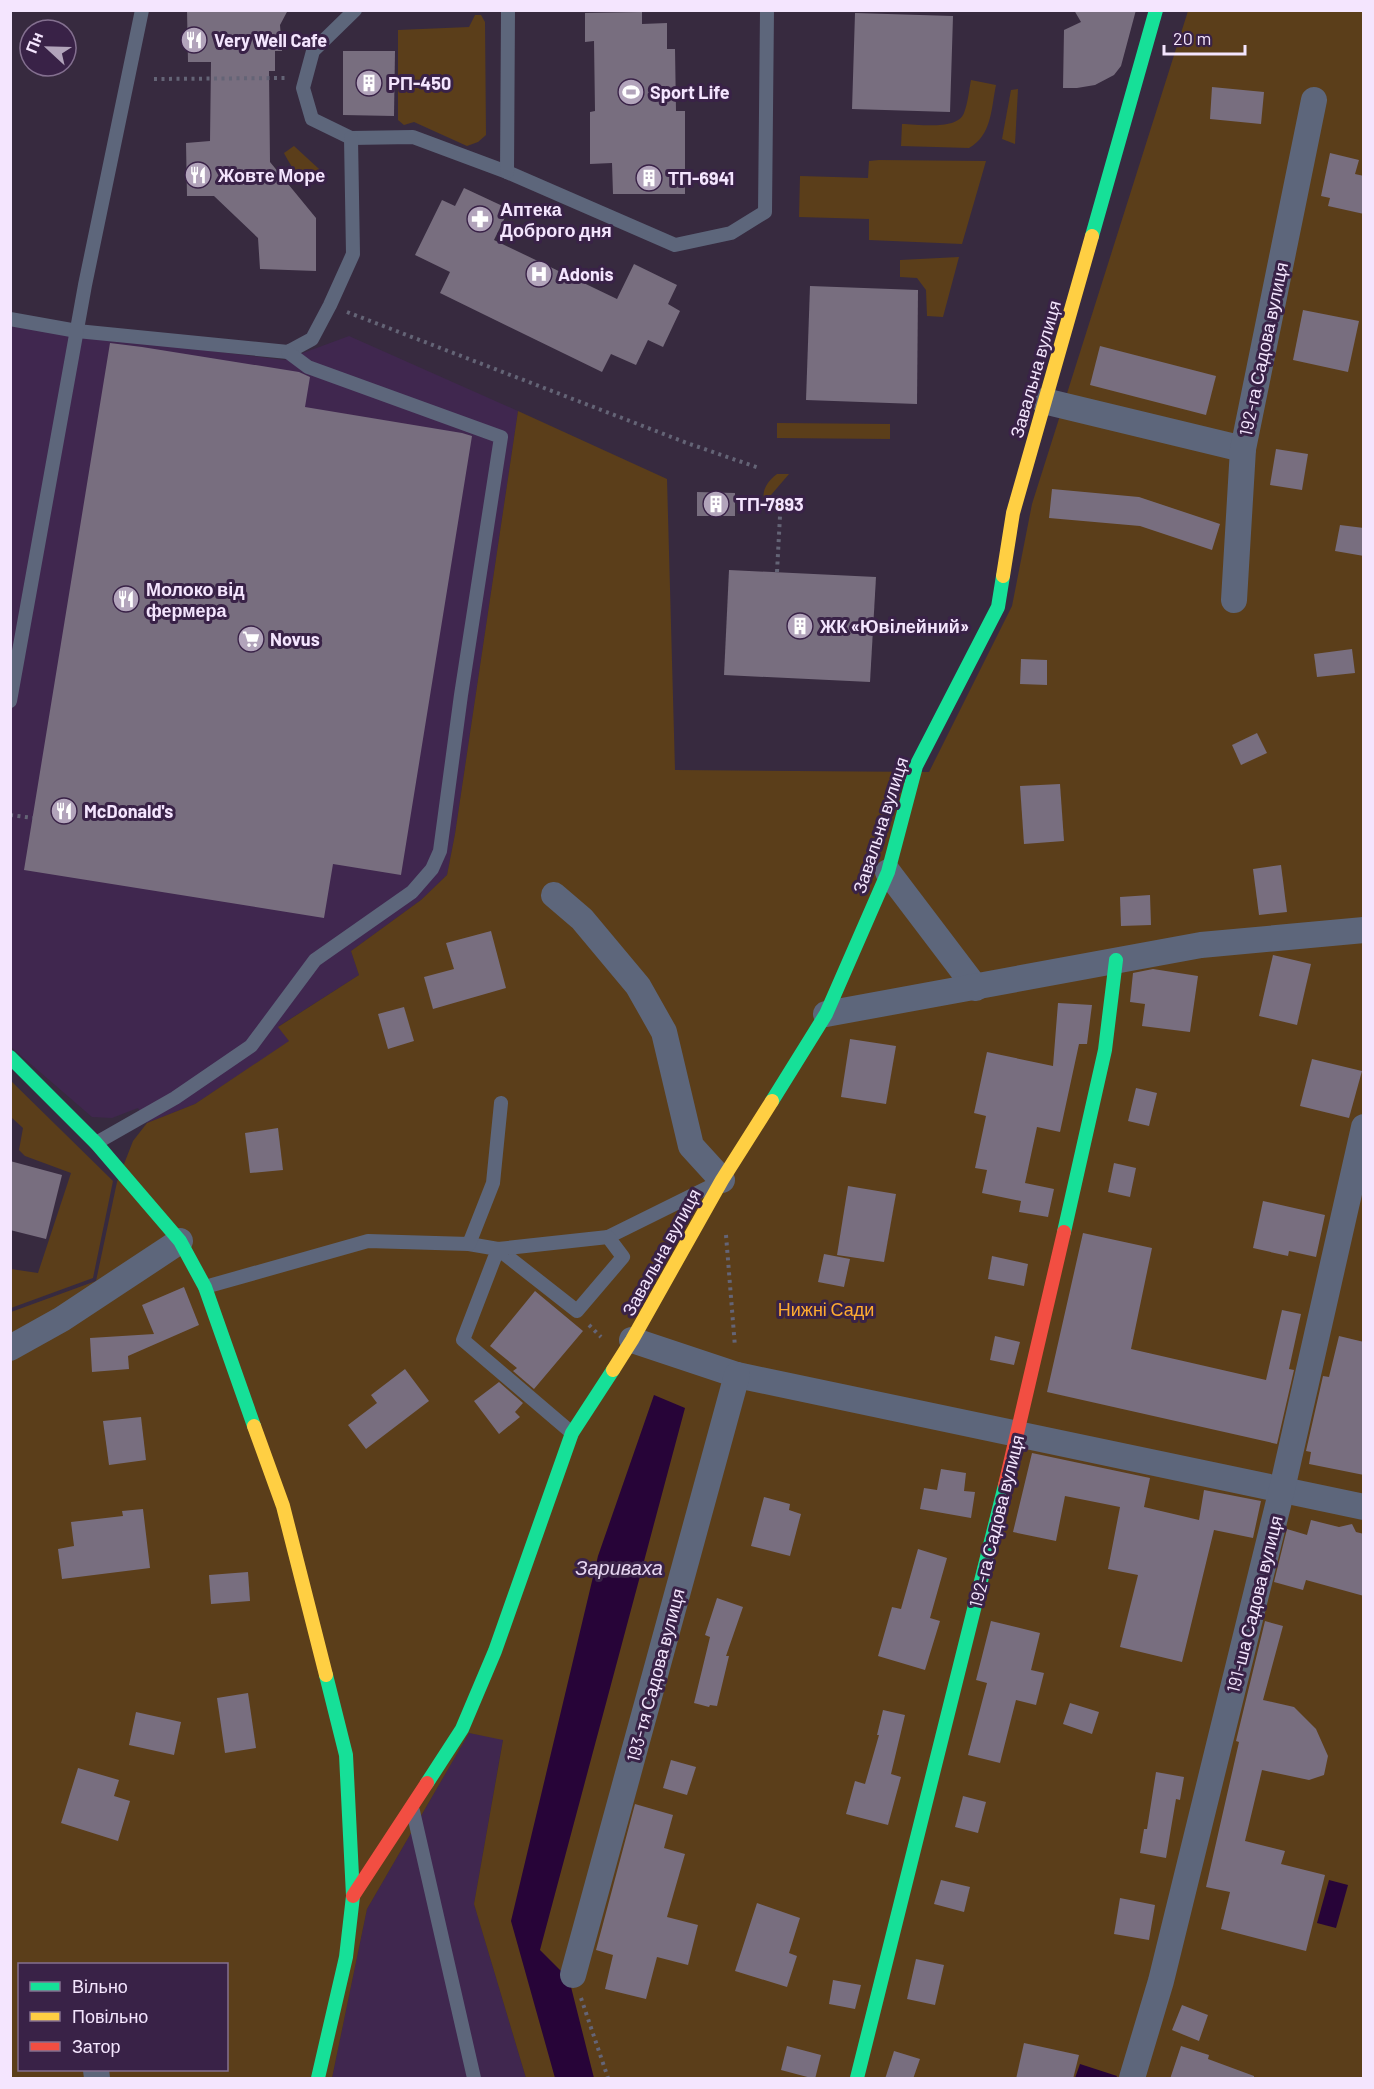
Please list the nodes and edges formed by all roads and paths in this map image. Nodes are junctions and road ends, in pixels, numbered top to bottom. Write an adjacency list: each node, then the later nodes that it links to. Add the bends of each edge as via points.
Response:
1 (142, 10): 13 (lane)
2 (355, 10): 9 (lane, via 313,51 303,88 312,119)
3 (508, 10): 10 (lane)
4 (767, 10): 10 (lane, via 765,212 731,233 675,245)
5 (1156, 10): 15 (street, Завальна вулиця)
6 (288, 78): 7 (path)
7 (154, 79)
8 (1314, 100): 16 (street, 192-га Садова вулиця)
9 (351, 138): 10 (lane, via 413,137); 11 (lane, via 353,254)
10 (507, 172)
11 (330, 305): 14 (lane, via 312,339); 17 (path)
12 (10, 319): 13 (lane)
13 (77, 331): 14 (lane); 21 (lane)
14 (288, 352): 33 (lane, via 309,367 501,437 440,851 432,869 412,892 315,960 251,1046 175,1098)
15 (1044, 401): 16 (street); 24 (street, Завальна вулиця, via 1013,513 998,607 916,766)
16 (1243, 449): 20 (street, 192-га Садова вулиця)
17 (759, 468)
18 (780, 516): 19 (path)
19 (777, 572)
20 (1234, 600)
21 (10, 701)
22 (10, 815): 23 (path)
23 (33, 818)
24 (888, 872): 28 (street); 29 (street, Завальна вулиця)
25 (554, 895): 34 (street, via 582,919 638,986 664,1032 692,1146)
26 (1364, 930): 27 (street, via 1201,945)
27 (1116, 960): 28 (street); 45 (street, 192-га Садова вулиця, via 1105,1050)
28 (976, 988): 29 (street)
29 (826, 1014): 34 (street, Завальна вулиця)
30 (10, 1057): 33 (street)
31 (501, 1103): 38 (lane, via 493,1183)
32 (1364, 1127): 46 (street, 191-ша Садова вулиця)
33 (96, 1143): 37 (street)
34 (722, 1180): 36 (lane); 41 (street, Завальна вулиця)
35 (726, 1226): 43 (path)
36 (608, 1237): 39 (lane); 39 (lane, via 623,1257 577,1311)
37 (180, 1241): 40 (street); 42 (street, via 62,1319)
38 (469, 1244): 39 (lane); 40 (lane, via 368,1241)
39 (498, 1249): 44 (lane, via 463,1340)
40 (205, 1287): 49 (street, via 283,1506 346,1755)
41 (632, 1340): 43 (street); 44 (street, Завальна вулиця)
42 (10, 1348)
43 (737, 1375): 45 (street); 50 (street, 193-тя Садова вулиця)
44 (572, 1432): 48 (street, Завальна вулиця, via 495,1651 462,1729)
45 (1018, 1433): 46 (street); 54 (street, 192-га Садова вулиця)
46 (1282, 1489): 47 (street); 55 (street, 191-ша Садова вулиця, via 1161,1981)
47 (1364, 1507)
48 (412, 1805): 49 (street, Завальна вулиця); 52 (lane)
49 (353, 1896): 51 (street, via 346,1957)
50 (573, 1975): 53 (path)
51 (318, 2079)
52 (474, 2079)
53 (608, 2079)
54 (857, 2079)
55 (1132, 2079)

